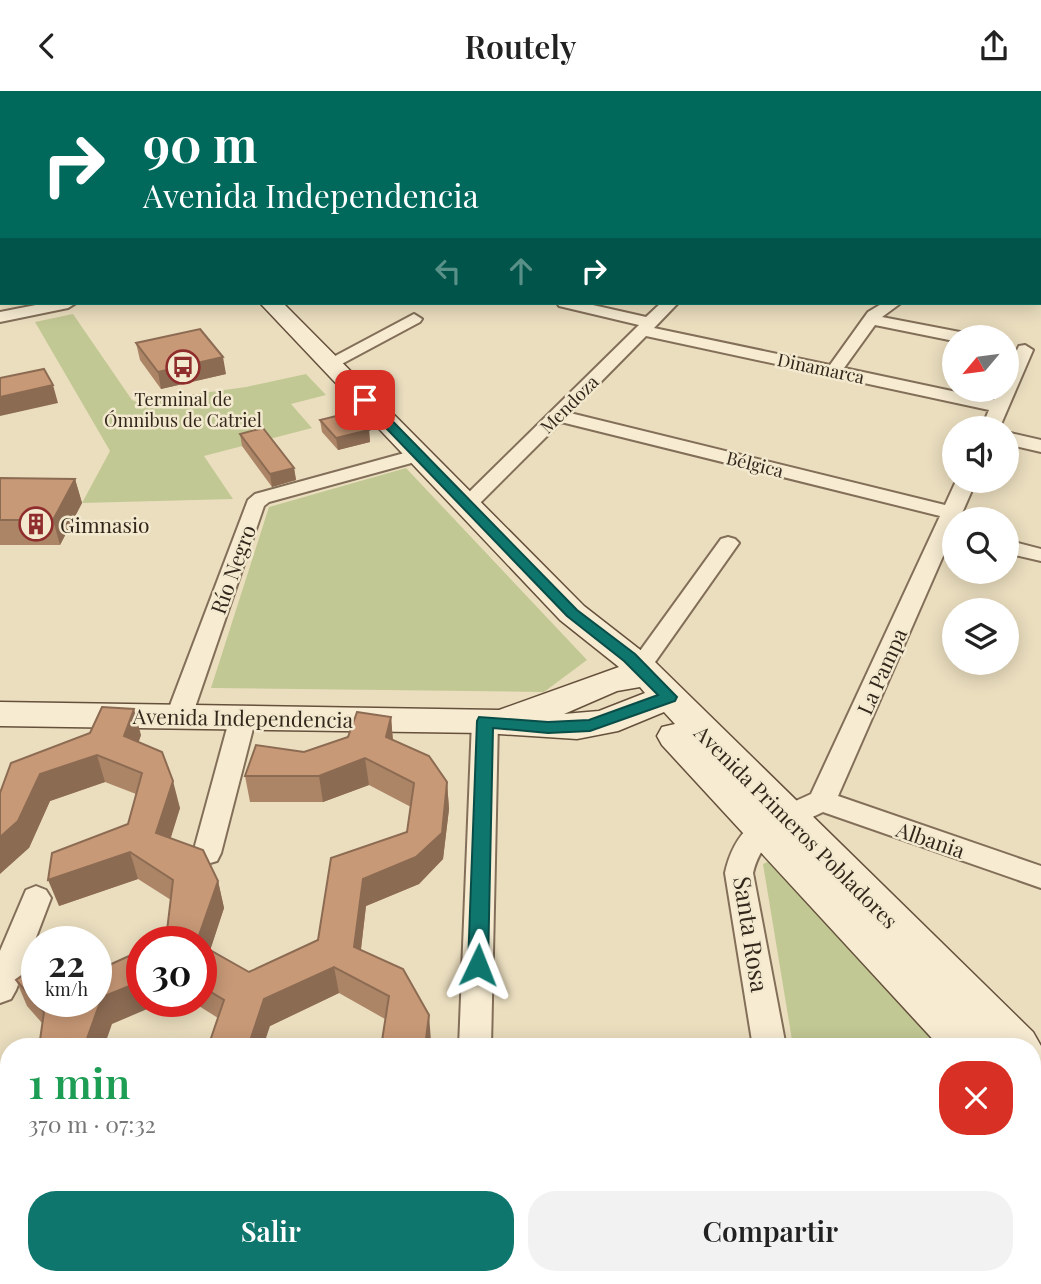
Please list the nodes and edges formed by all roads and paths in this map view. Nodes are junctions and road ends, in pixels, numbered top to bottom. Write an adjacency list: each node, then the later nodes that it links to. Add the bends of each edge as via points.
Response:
1 (58, 305): 6 (street)
2 (273, 305): 12 (street, Avenida Primeros Pobladores)
3 (572, 305): 9 (street, Dinamarca)
4 (668, 305): 9 (street, Mendoza)
5 (890, 305): 8 (street)
6 (0, 317)
7 (414, 319): 12 (street)
8 (871, 319): 10 (street); 13 (street)
9 (646, 326): 13 (street, Dinamarca); 15 (street, Mendoza)
10 (942, 333)
11 (1033, 351): 14 (street)
12 (330, 363): 19 (street, Avenida Primeros Pobladores)
13 (834, 371): 14 (street, Dinamarca)
14 (999, 407): 16 (street)
15 (558, 415): 20 (street, Mendoza); 21 (street, Bélgica)
16 (995, 416)
17 (1019, 441): 18 (street)
18 (1041, 446)
19 (419, 455): 20 (street, Avenida Primeros Pobladores); 28 (street, Río Negro, via 262,498 255,504)
20 (467, 505): 26 (street, Avenida Primeros Pobladores)
21 (942, 523)
22 (942, 540): 31 (street, La Pampa)
23 (728, 543): 26 (street)
24 (1019, 549): 25 (street)
25 (1041, 555)
26 (645, 685): 30 (street, Avenida Independencia, via 605,722 577,727); 31 (street, Avenida Primeros Pobladores)
27 (0, 714): 28 (street, Avenida Independencia)
28 (179, 716): 29 (street, Avenida Independencia)
29 (243, 717): 30 (street, Avenida Independencia); 32 (street)
30 (485, 721): 36 (street)
31 (791, 816): 33 (street, Albania); 37 (street, Santa Rosa, via 744,852 739,873); 38 (street, Avenida Primeros Pobladores); 39 (street, Avenida Primeros Pobladores)
32 (207, 853)
33 (1041, 877)
34 (36, 898): 35 (street)
35 (0, 990)
36 (475, 1038)
37 (768, 1038)
38 (963, 1038)
39 (1007, 1038)

